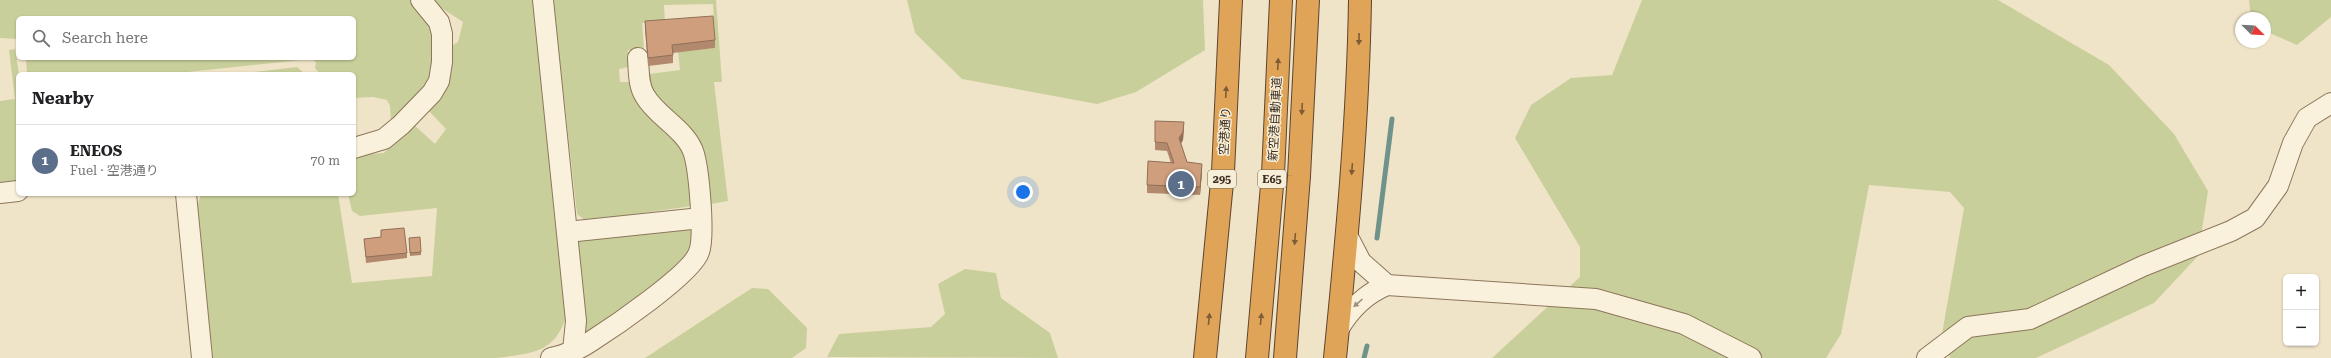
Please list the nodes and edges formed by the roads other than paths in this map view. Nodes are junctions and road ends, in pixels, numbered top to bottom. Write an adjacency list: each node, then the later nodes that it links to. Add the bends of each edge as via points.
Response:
1 (421, 0): 9 (street, via 439,22 442,34 439,81 432,93 396,130 384,139)
2 (543, 0): 14 (street)
3 (1231, 0): 21 (highway, 空港通り / 295, one-way to 3, via 1223,172)
4 (1281, 0): 22 (highway, 新空港自動車道 / E65, one-way to 4, via 1273,174)
5 (1308, 0): 23 (highway, E65, one-way to 23, via 1299,176)
6 (1360, 0): 15 (highway, one-way to 15, via 1359,64)
7 (638, 58): 13 (street, via 640,86 646,97 686,140 694,153)
8 (2331, 103): 26 (street, via 2307,118 2293,143 2278,186 2255,218 2231,231 2143,266 2030,319 1968,327)
9 (356, 147)
10 (16, 191): 11 (street)
11 (0, 193)
12 (186, 196): 19 (street)
13 (701, 218): 14 (street); 18 (street, via 703,240 699,254 685,271 590,342)
14 (567, 232): 18 (street, via 576,321)
15 (1347, 235): 16 (street, via 1361,262); 17 (highway)
16 (1387, 285): 17 (street, one-way to 17, via 1354,306); 25 (street, via 1596,299 1684,324)
17 (1338, 330): 24 (highway)
18 (573, 351): 20 (street)
19 (202, 358)
20 (551, 358)
21 (1205, 358)
22 (1257, 358)
23 (1285, 358)
24 (1335, 358)
25 (1751, 358)
26 (1928, 358)

